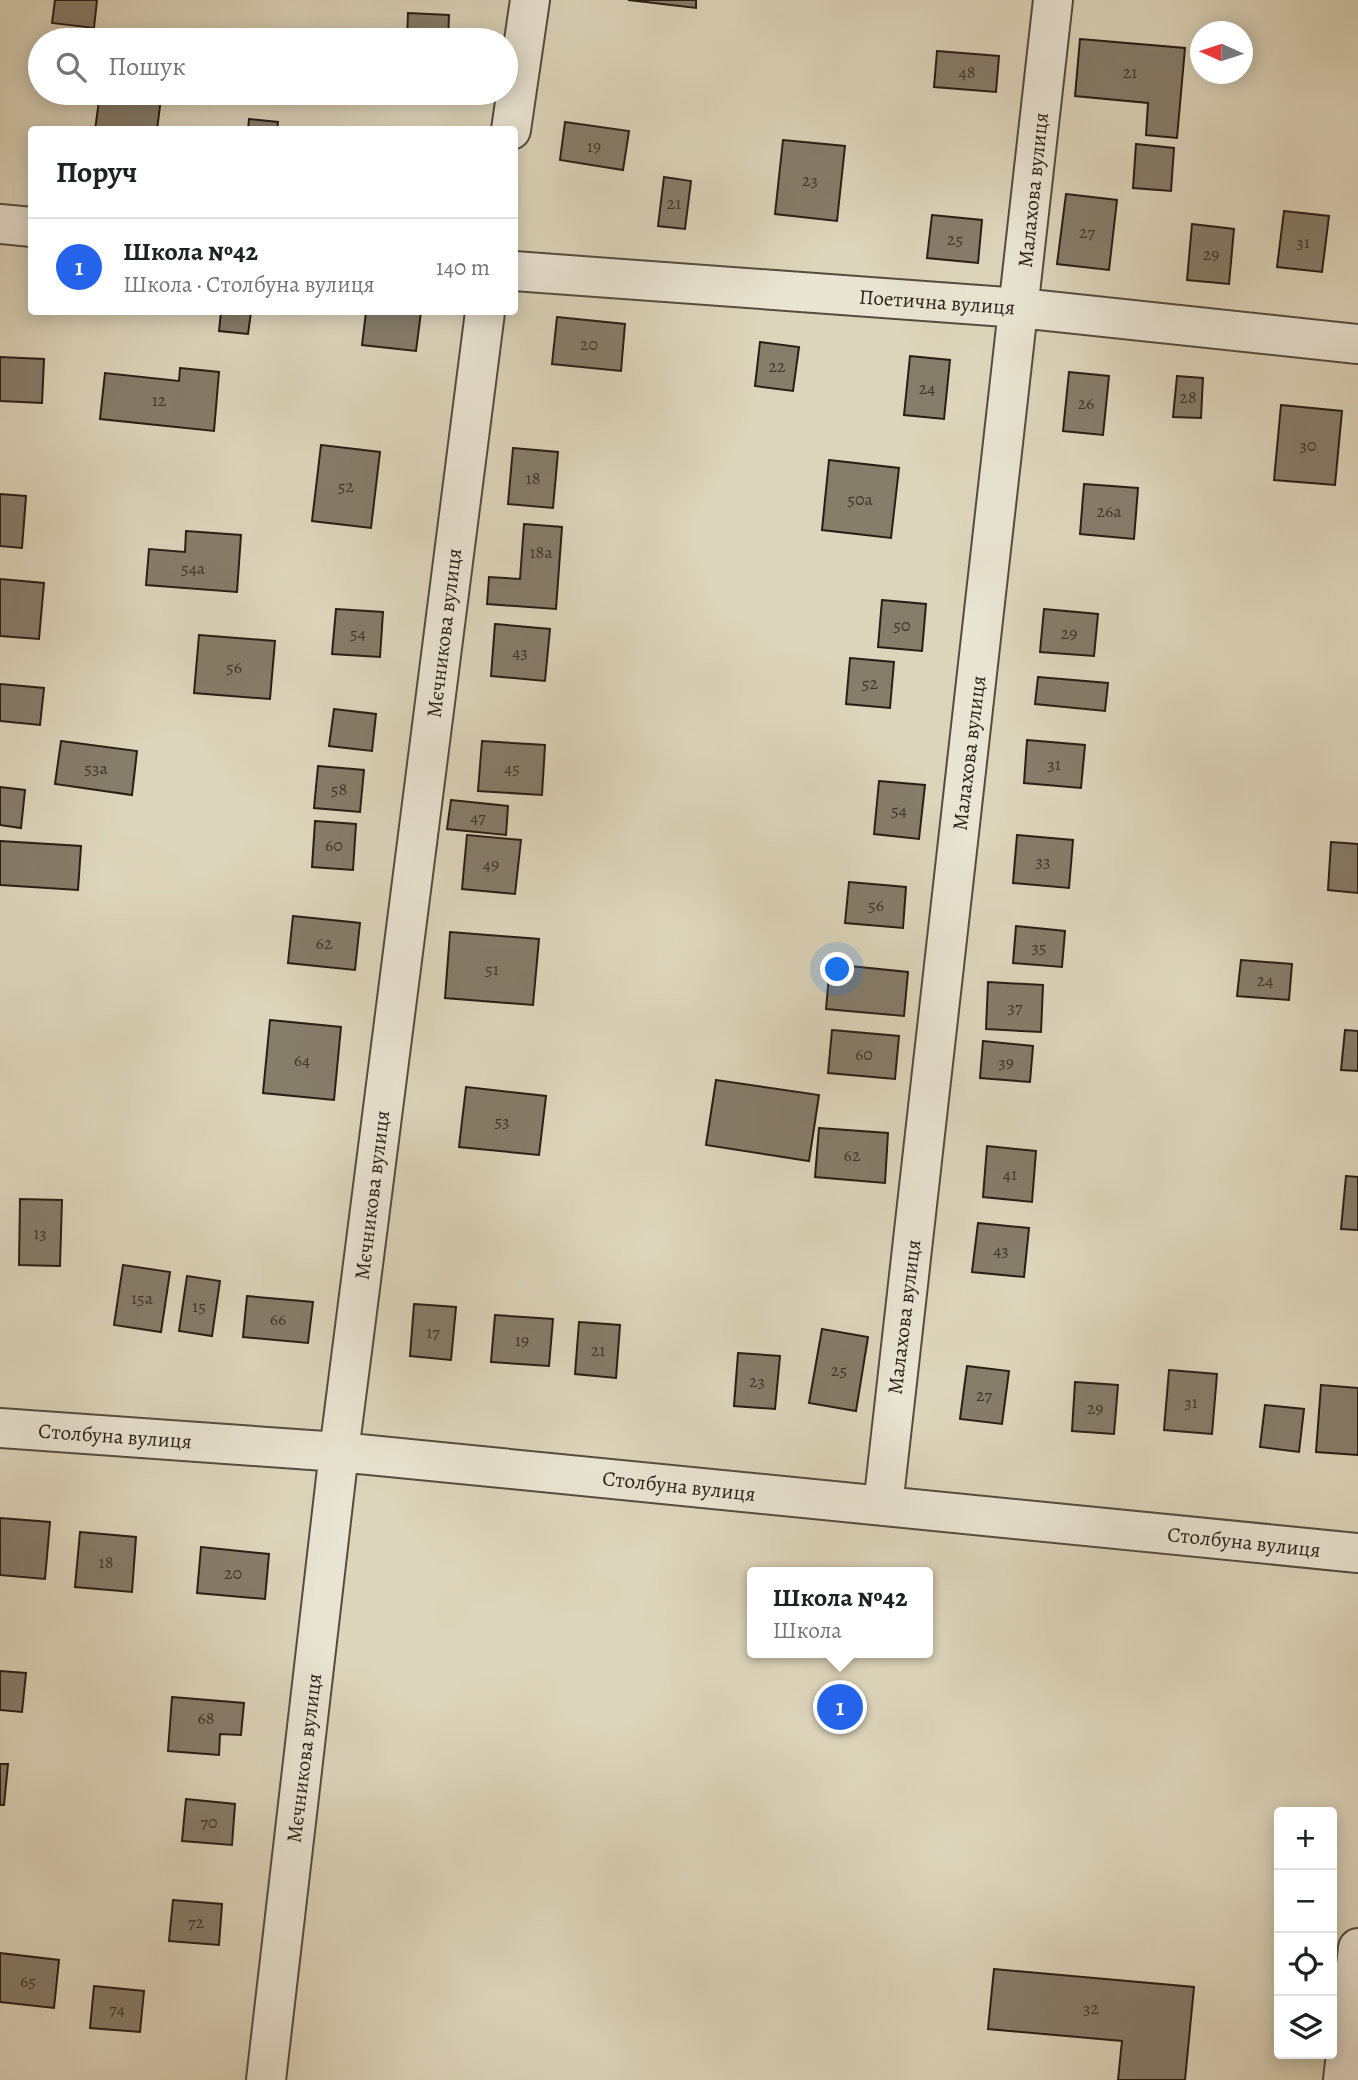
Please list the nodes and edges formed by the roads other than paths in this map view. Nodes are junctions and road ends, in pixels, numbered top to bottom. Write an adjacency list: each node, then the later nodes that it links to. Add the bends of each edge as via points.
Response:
1 (530, 0): 3 (street)
2 (1053, 0): 9 (street, Малахова вулиця)
3 (518, 78)
4 (514, 105): 5 (street)
5 (511, 126)
6 (0, 224): 7 (street)
7 (28, 227)
8 (518, 271): 9 (street, Поетична вулиця)
9 (1020, 308): 11 (street, Поетична вулиця); 14 (street, Малахова вулиця)
10 (485, 315): 13 (street, Мєчникова вулиця)
11 (1358, 344)
12 (0, 1428): 13 (street, Столбуна вулиця)
13 (340, 1452): 14 (street, Столбуна вулиця); 17 (street, Мєчникова вулиця)
14 (883, 1506): 15 (street, Столбуна вулиця)
15 (1358, 1553)
16 (1358, 1948): 18 (street)
17 (266, 2080)
18 (1343, 2080)

